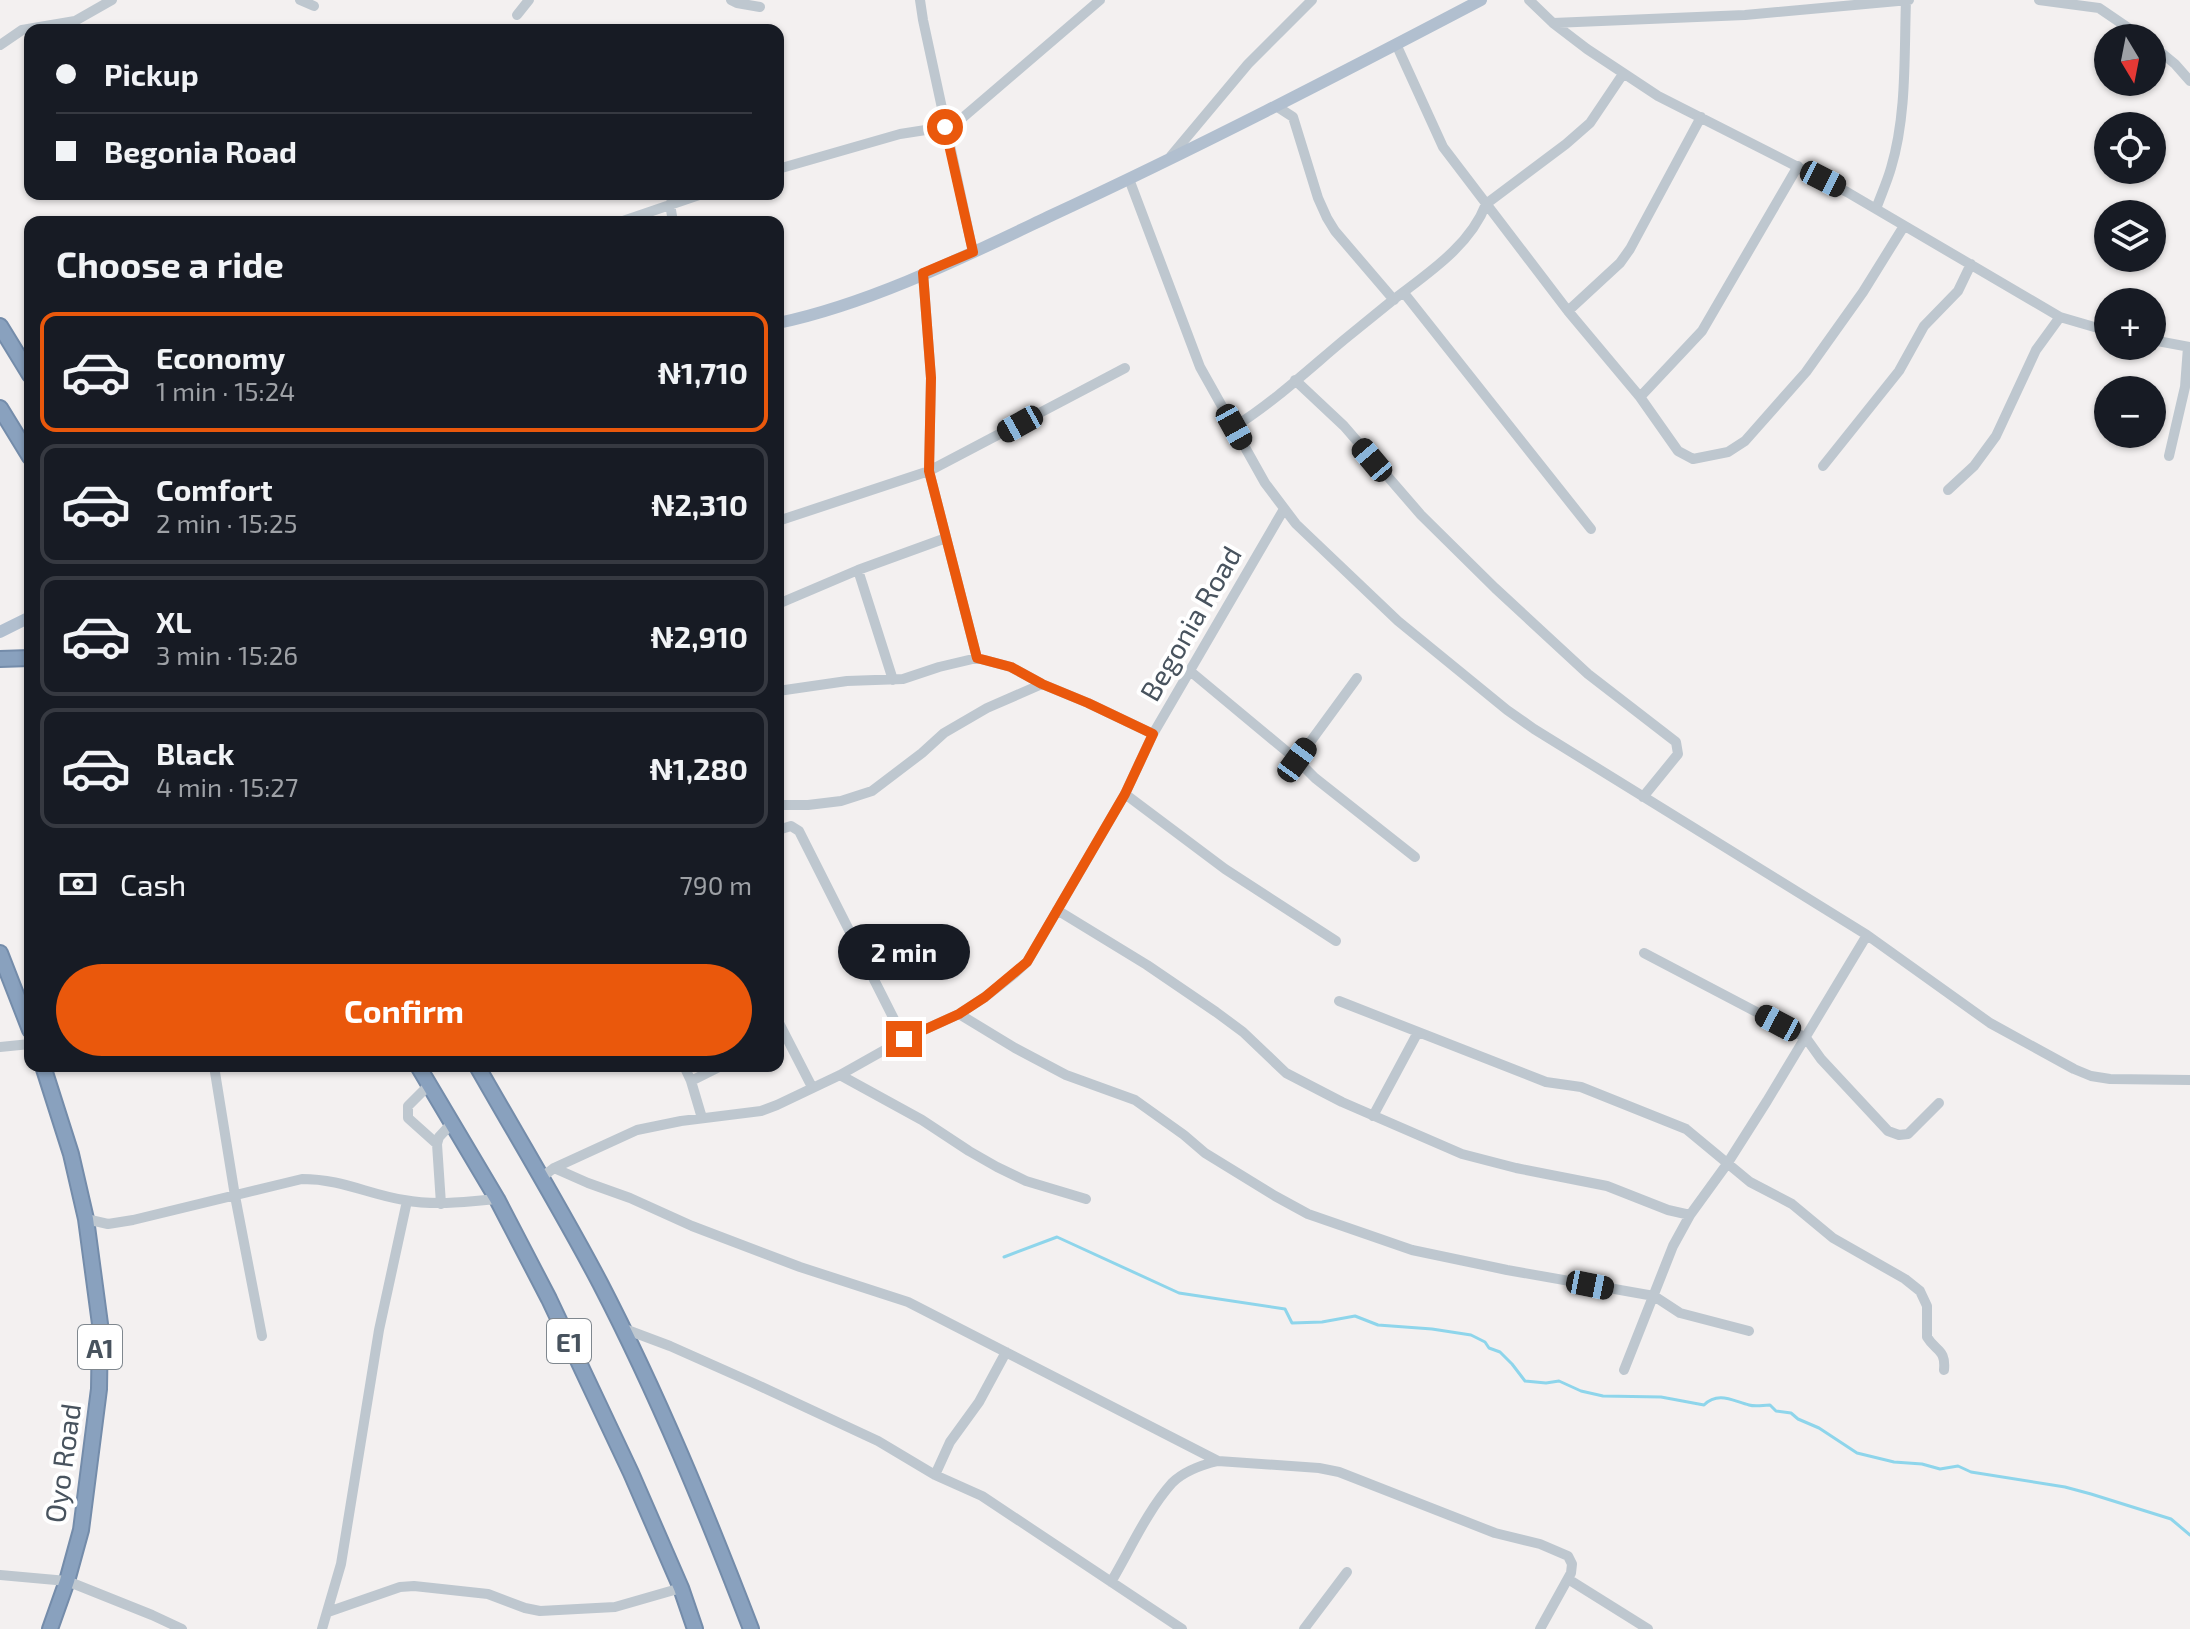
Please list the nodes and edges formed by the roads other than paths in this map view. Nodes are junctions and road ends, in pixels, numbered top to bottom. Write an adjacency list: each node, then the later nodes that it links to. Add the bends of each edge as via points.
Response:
1 (112, 0): 16 (street, via 75,21)
2 (300, 0): 12 (street)
3 (529, 0): 14 (street)
4 (731, 0): 13 (street)
5 (920, 0): 26 (street)
6 (1100, 0): 26 (street, via 968,114)
7 (1312, 0): 27 (street, via 1248,64)
8 (1481, 0): 19 (main road)
9 (1529, 0): 15 (street)
10 (1907, 0): 15 (street, via 1745,15); 34 (street, via 1897,139)
11 (2039, 0): 17 (street, via 2099,8)
12 (314, 6)
13 (760, 7)
14 (517, 15)
15 (1553, 23): 22 (street)
16 (57, 24)
17 (2122, 24)
18 (24, 30): 20 (street)
19 (1396, 44): 24 (main road); 33 (street, via 1443,147)
20 (0, 45)
21 (2166, 57): 23 (street)
22 (1623, 74): 25 (street); 33 (street, via 1590,123)
23 (2190, 81)
24 (1276, 106): 27 (main road); 41 (street, via 1293,117 1318,198 1335,231)
25 (1701, 117): 28 (street); 42 (street, via 1630,249)
26 (945, 127): 29 (street, via 900,134); 38 (street)
27 (1168, 160): 30 (main road)
28 (1798, 166): 34 (street); 52 (street, via 1702,331)
29 (784, 167)
30 (1129, 179): 38 (main road); 54 (street, via 1200,367)
31 (683, 200): 32 (street)
32 (670, 204): 35 (street); 36 (street)
33 (1486, 204): 41 (street, via 1473,229 1440,264); 42 (street)
34 (1876, 209): 37 (street)
35 (637, 216)
36 (672, 216)
37 (1904, 226): 39 (street); 52 (street, via 1806,372 1737,448 1693,459 1686,456)
38 (973, 252): 40 (main road)
39 (1971, 264): 43 (street); 57 (street, via 1958,291 1924,326 1899,371)
40 (923, 273): 44 (main road); 58 (street, via 931,378)
41 (1399, 296): 51 (street); 62 (street)
42 (1568, 311): 52 (street)
43 (2060, 317): 46 (street); 59 (street, via 2036,350 1996,436)
44 (784, 321)
45 (0, 326): 49 (highway)
46 (2094, 327)
47 (2166, 343): 48 (street)
48 (2189, 347): 56 (street)
49 (24, 365)
50 (1125, 368): 58 (street)
51 (1295, 380): 54 (street); 79 (street, via 1495,588 1588,674 1676,742 1678,754)
52 (1640, 397)
53 (0, 408): 55 (highway)
54 (1234, 427): 60 (street)
55 (24, 447)
56 (2169, 456)
57 (1823, 466)
58 (929, 471): 61 (street); 63 (street)
59 (1948, 490)
60 (1284, 509): 71 (street, Begonia Road); 79 (street, via 1398,621 1507,710)
61 (784, 519)
62 (1591, 529)
63 (946, 538): 64 (street); 69 (street)
64 (858, 570): 65 (street); 73 (street)
65 (784, 601)
66 (24, 620): 67 (main road)
67 (0, 632)
68 (24, 658): 70 (highway)
69 (977, 658): 73 (street); 74 (street, via 1011,667)
70 (0, 659)
71 (1190, 671): 76 (street, Begonia Road); 77 (street)
72 (1357, 678): 77 (street)
73 (893, 680): 75 (street)
74 (1042, 684): 76 (street); 80 (street, via 944,733 872,791 841,801)
75 (784, 690)
76 (1153, 734): 78 (street, Begonia Road)
77 (1297, 760): 82 (street)
78 (1125, 794): 83 (street, Begonia Road); 85 (street, via 1225,869)
79 (1643, 797): 84 (street)
80 (784, 805)
81 (784, 828): 93 (street, via 799,831)
82 (1415, 857)
83 (1057, 910): 89 (street, Begonia Road, via 1027,962); 109 (street, via 1216,1012 1286,1073)
84 (1867, 935): 92 (street); 104 (street, via 1990,1023 2074,1069 2110,1079)
85 (1336, 941)
86 (0, 953): 90 (highway)
87 (1644, 953): 92 (street)
88 (1339, 1001): 91 (street)
89 (959, 1014): 93 (street, Begonia Road); 122 (street, via 1066,1075 1135,1100 1205,1153 1308,1214 1412,1250)
90 (24, 1015)
91 (1418, 1032): 109 (street); 113 (street, via 1686,1129)
92 (1806, 1038): 108 (street, via 1888,1131 1908,1134); 113 (street)
93 (904, 1039): 103 (street, Begonia Road)
94 (784, 1040): 107 (street)
95 (24, 1045): 96 (street)
96 (0, 1047)
97 (45, 1072): 121 (highway, Oyo Road / A1)
98 (215, 1072): 115 (street)
99 (421, 1072): 106 (highway, E1)
100 (481, 1072): 114 (highway, E1)
101 (687, 1072): 105 (street)
102 (709, 1072): 105 (street)
103 (840, 1075): 107 (street, Begonia Road); 117 (street, via 997,1167)
104 (2190, 1080)
105 (691, 1081): 110 (street)
106 (429, 1085): 111 (highway, E1); 112 (street, via 408,1106 408,1118)
107 (812, 1087): 110 (street, Begonia Road, via 761,1111)
108 (1939, 1103)
109 (1373, 1116): 120 (street, via 1462,1154 1607,1186)
110 (702, 1118): 114 (street, Begonia Road, via 637,1130)
111 (451, 1124): 112 (street); 116 (highway, E1)
112 (437, 1144): 119 (street)
113 (1727, 1164): 120 (street); 128 (street, via 1920,1291 1927,1306 1927,1337 1941,1352)
114 (548, 1173): 123 (highway, E1); 126 (street, via 630,1198 800,1267 908,1302)
115 (235, 1196): 118 (street, via 317,1179); 121 (street, via 108,1224); 125 (street)
116 (497, 1199): 119 (street); 136 (highway, E1, via 549,1299)
117 (1086, 1199)
118 (407, 1201): 119 (street); 137 (street)
119 (441, 1204)
120 (1690, 1215): 122 (street)
121 (86, 1219): 134 (highway, Oyo Road / A1, via 100,1324 99,1389 81,1530)
122 (1654, 1296): 124 (street, via 1680,1313); 127 (street)
123 (622, 1328): 130 (street, via 836,1421); 142 (highway, E1)
124 (1749, 1331)
125 (262, 1336)
126 (1006, 1352): 129 (street); 130 (street)
127 (1624, 1370)
128 (1944, 1370)
129 (1218, 1461): 133 (street, via 1339,1472 1568,1556); 135 (street, via 1174,1482)
130 (935, 1475): 135 (street, via 982,1496)
131 (1347, 1572): 144 (street)
132 (0, 1575): 134 (street)
133 (1568, 1579): 145 (street); 146 (street)
134 (67, 1581): 138 (highway, Oyo Road / A1); 139 (street)
135 (1111, 1582): 143 (street)
136 (681, 1588): 137 (street, via 615,1607 540,1611 488,1594 414,1586); 141 (highway, E1)
137 (328, 1612): 140 (street)
138 (50, 1629)
139 (182, 1629)
140 (322, 1629)
141 (695, 1629)
142 (751, 1629)
143 (1182, 1629)
144 (1304, 1629)
145 (1540, 1629)
146 (1648, 1629)

